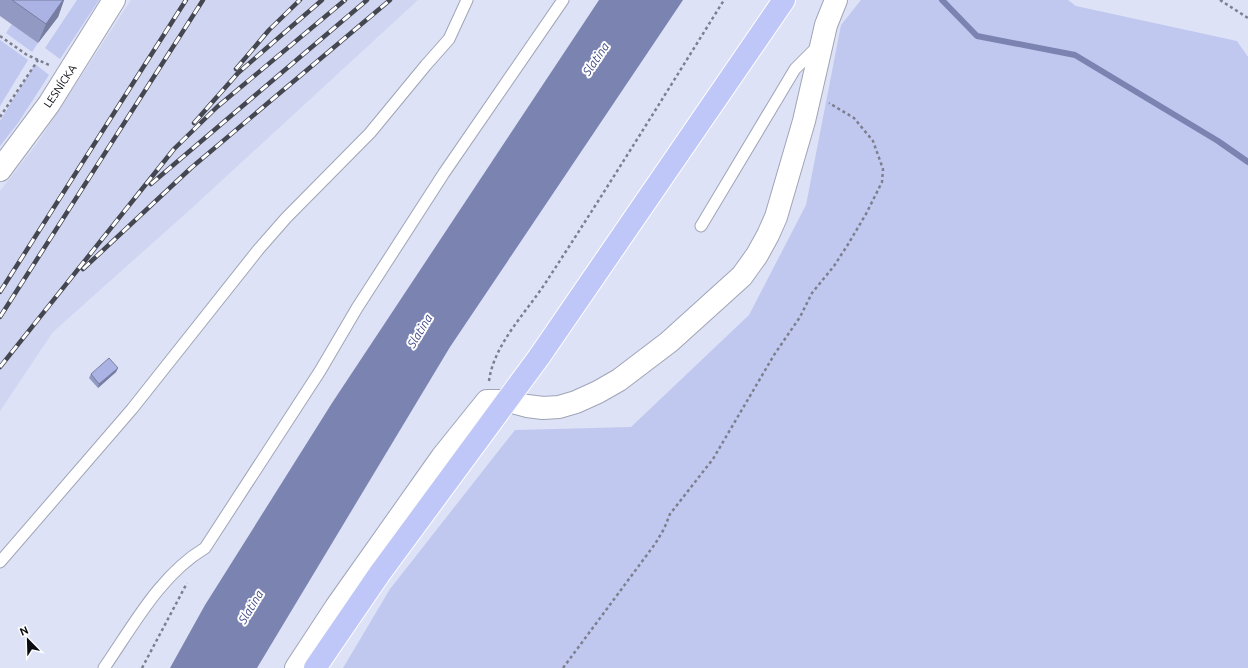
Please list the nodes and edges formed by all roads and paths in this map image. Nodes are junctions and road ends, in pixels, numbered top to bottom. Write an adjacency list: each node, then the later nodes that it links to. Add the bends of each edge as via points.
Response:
1 (114, 0): 12 (street, LESNÍCKA)
2 (467, 0): 18 (lane, via 448,38 431,60 370,133 258,250 132,409)
3 (563, 0): 20 (lane, via 440,179 357,308 316,378 205,548 173,572)
4 (724, 0): 17 (path, via 547,281 505,341 491,368)
5 (784, 0): 23 (main road, bridge, via 539,357 384,568)
6 (1220, 0): 8 (path)
7 (834, 3): 10 (street)
8 (1248, 18)
9 (0, 36): 11 (path)
10 (822, 42): 13 (street); 16 (lane, via 795,69)
11 (38, 60): 12 (path); 14 (path)
12 (68, 74): 15 (street, LESNÍCKA)
13 (812, 94): 17 (street, via 788,181 768,235 742,276 722,296 648,359 598,392 576,402 543,408 509,401); 24 (path, via 854,118 864,127 881,159 882,182 847,246 812,293 713,459 670,514 656,544)
14 (0, 117)
15 (0, 170)
16 (701, 226)
17 (487, 401): 22 (street, via 442,457)
18 (0, 562)
19 (187, 582): 21 (path)
20 (104, 668)
21 (142, 668)
22 (296, 668)
23 (315, 668)
24 (563, 668)

